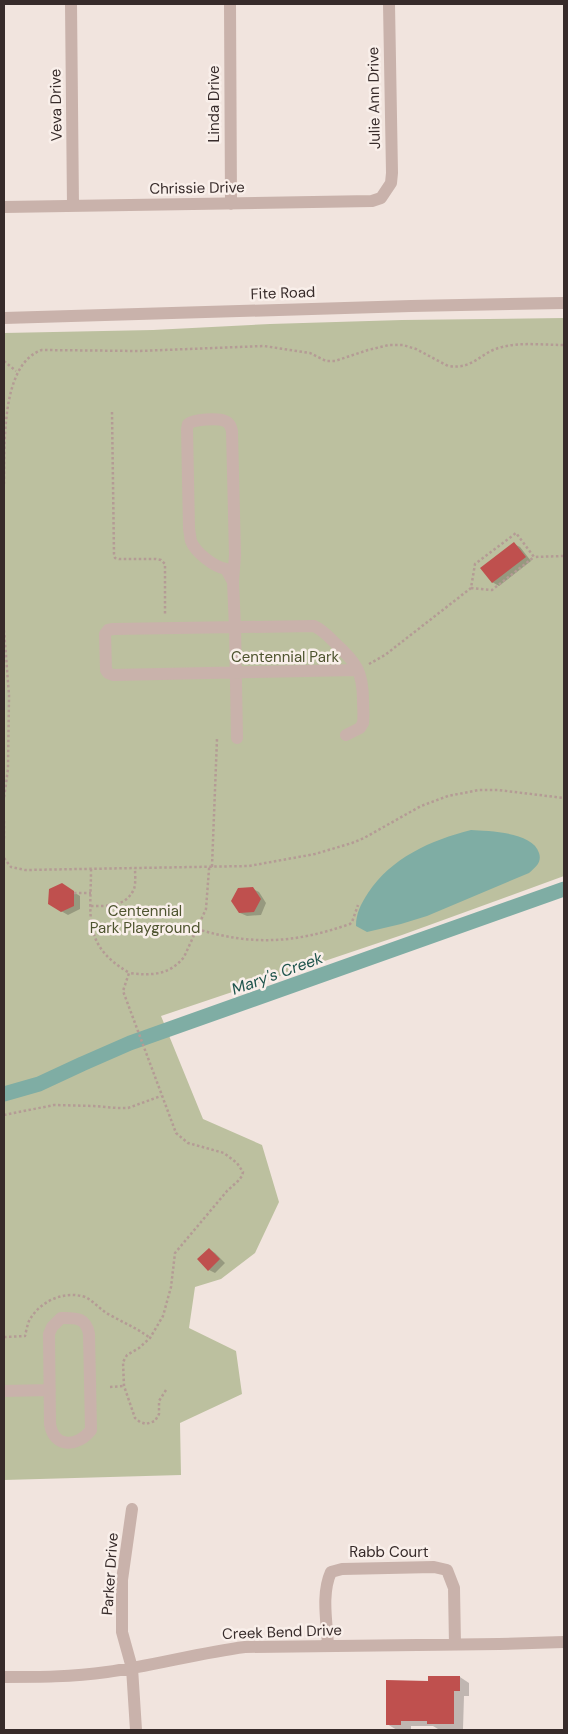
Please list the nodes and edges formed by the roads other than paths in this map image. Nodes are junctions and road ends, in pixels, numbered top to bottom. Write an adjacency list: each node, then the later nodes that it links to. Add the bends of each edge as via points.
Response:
1 (70, 4): 6 (street, Veva Drive)
2 (230, 4): 5 (street, Linda Drive)
3 (389, 4): 4 (street, Julie Ann Drive, via 392,174)
4 (386, 191): 5 (street, Chrissie Drive, via 381,198 372,201)
5 (231, 204): 6 (street, Chrissie Drive)
6 (73, 206): 7 (street, Chrissie Drive)
7 (4, 207)
8 (564, 304): 9 (street, Fite Road)
9 (4, 318)
10 (233, 582): 10 (street, via 232,431 230,425 220,420 196,420 188,424 187,429 191,542 210,562 226,569); 11 (street)
11 (235, 627): 12 (street, via 314,626 346,654); 13 (street); 13 (street, via 108,630 106,670 113,674)
12 (358, 670): 13 (street); 14 (street, via 363,684 363,723)
13 (236, 673): 15 (street)
14 (346, 735)
15 (238, 738)
16 (50, 1390): 16 (street, via 49,1334 61,1318 76,1318 83,1321 90,1334 92,1423 92,1430 77,1443 65,1443 51,1430); 17 (street)
17 (4, 1391)
18 (132, 1510): 22 (street, Parker Drive, via 122,1580 122,1632)
19 (564, 1642): 20 (street, Creek Bend Drive)
20 (455, 1645): 21 (street, Creek Bend Drive); 21 (street, Rabb Court, via 454,1588 447,1570 434,1567 342,1568 331,1572 326,1592)
21 (328, 1646): 22 (street, Creek Bend Drive, via 245,1647)
22 (132, 1668): 23 (street, Creek Bend Drive, via 66,1677); 24 (street, Parker Drive)
23 (4, 1677)
24 (136, 1730)

